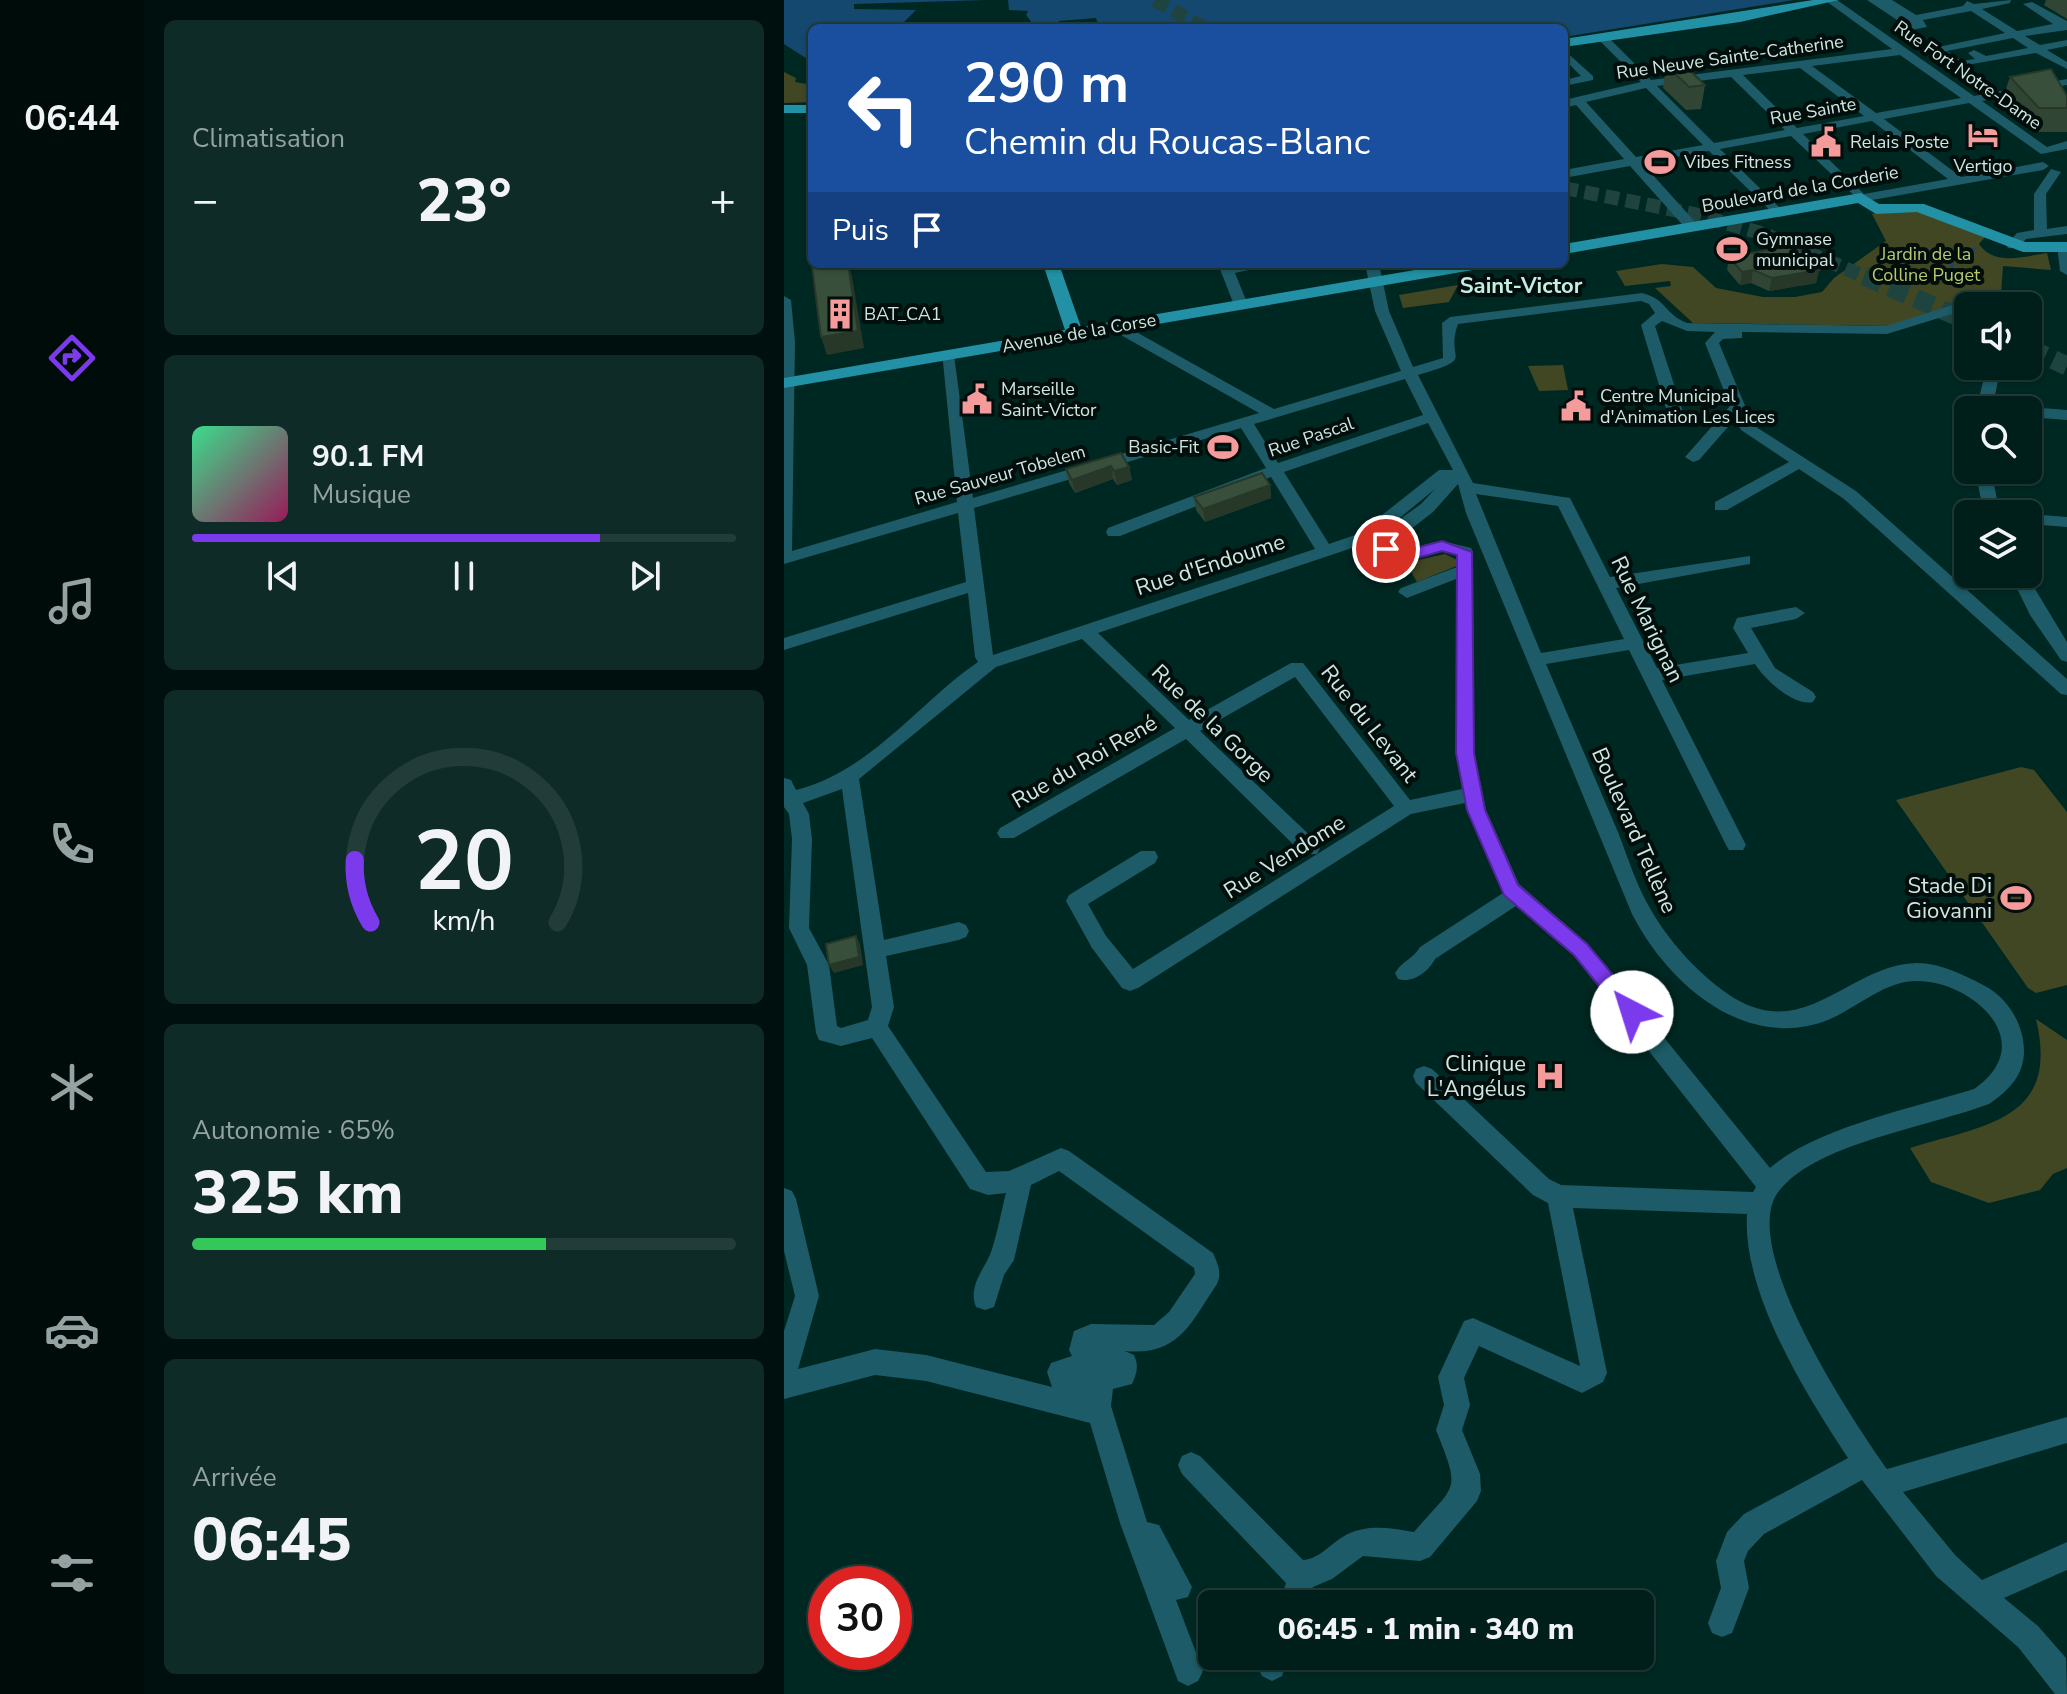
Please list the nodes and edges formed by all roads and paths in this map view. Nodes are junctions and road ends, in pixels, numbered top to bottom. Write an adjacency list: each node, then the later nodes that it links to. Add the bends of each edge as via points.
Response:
1 (1832, 0): 2 (main road); 12 (main road); 16 (street, Rue Fort Notre-Dame)
2 (1854, 0)
3 (1872, 0): 11 (street)
4 (1885, 0): 11 (street)
5 (1961, 0): 8 (street)
6 (2006, 1): 8 (street)
7 (2028, 4): 9 (street)
8 (1972, 7): 10 (street); 11 (street)
9 (2064, 25): 10 (street)
10 (2013, 33): 11 (street); 15 (street)
11 (1933, 36): 18 (street); 18 (street, via 1937,50 1959,65)
12 (1602, 37): 13 (main road); 24 (street)
13 (1568, 42)
14 (2067, 43): 15 (street)
15 (2039, 50): 18 (street); 20 (street)
16 (1903, 51): 19 (street, Rue Neuve Sainte-Catherine); 26 (street, Rue Fort Notre-Dame)
17 (1568, 57): 22 (street, via 1589,78)
18 (1984, 60)
19 (1801, 63): 21 (street, Rue Neuve Sainte-Catherine); 30 (street)
20 (2065, 66)
21 (1733, 72): 24 (street, Rue Neuve Sainte-Catherine); 31 (street)
22 (1568, 82)
23 (2067, 82): 26 (street, Rue Sainte, via 2052,91)
24 (1648, 84): 25 (street, Rue Neuve Sainte-Catherine); 33 (street)
25 (1578, 100): 27 (street, Rue Neuve Sainte-Catherine); 35 (street)
26 (1973, 100): 30 (street, Rue Sainte); 34 (street, Rue Fort Notre-Dame)
27 (1568, 103)
28 (784, 109): 29 (main road)
29 (808, 109)
30 (1875, 119): 31 (street, Rue Sainte); 38 (street)
31 (1794, 133): 33 (street, Rue Sainte); 39 (street)
32 (2066, 147): 34 (street)
33 (1712, 148): 35 (street, Rue Sainte); 40 (street)
34 (2045, 151): 36 (street, via 2039,164)
35 (1634, 162): 37 (street, Rue Sainte); 41 (street)
36 (2055, 171): 38 (street, Boulevard de la Corderie); 43 (street, via 2040,194)
37 (1568, 173)
38 (1959, 181): 39 (street, Boulevard de la Corderie)
39 (1861, 198): 40 (main road, Boulevard de la Corderie); 44 (main road, via 1876,209 1919,207)
40 (1777, 213): 41 (main road, Boulevard de la Corderie)
41 (1693, 228): 46 (main road, Boulevard de la Corderie)
42 (2067, 230): 43 (street)
43 (2041, 234): 44 (street, via 2018,238)
44 (2013, 245): 45 (main road)
45 (2064, 247): 51 (street)
46 (1568, 248)
47 (1052, 268): 59 (main road)
48 (1226, 268): 54 (street)
49 (1372, 268): 52 (street)
50 (1456, 268): 52 (main road)
51 (2067, 271)
52 (1374, 282): 54 (main road, Avenue de la Corse); 61 (street)
53 (784, 300): 62 (street)
54 (1241, 305): 57 (main road, Avenue de la Corse)
55 (1954, 309): 58 (street, via 1887,330)
56 (1662, 315): 58 (street, via 1687,327); 61 (street, Rue Sauveur Tobelem, via 1655,301 1642,297 1458,320 1449,323 1450,361); 66 (street, via 1648,325)
57 (1117, 327): 59 (main road, Avenue de la Corse); 65 (street)
58 (1784, 330): 63 (street, via 1712,340)
59 (1075, 334): 60 (main road, Avenue de la Corse)
60 (947, 355): 62 (main road, Avenue de la Corse); 75 (street)
61 (1411, 373): 65 (street, Rue Sauveur Tobelem); 68 (street)
62 (786, 383): 74 (street)
63 (1736, 408): 70 (street); 71 (street, via 1746,427)
64 (2042, 413): 67 (street)
65 (1272, 414): 69 (street, Rue Sauveur Tobelem)
66 (1676, 415)
67 (2067, 415)
68 (1432, 417): 72 (street, Rue Pascal); 73 (street)
69 (1246, 424): 72 (street); 75 (street, Rue Sauveur Tobelem)
70 (1693, 457)
71 (1800, 462): 76 (street); 93 (street, via 1850,495)
72 (1275, 471): 79 (street, Rue Pascal); 80 (street)
73 (1461, 473): 80 (street, Rue d'Endoume, via 1364,538); 83 (street, via 1384,544 1390,553 1403,557 1433,547 1457,548 1465,552); 84 (street, Rue Marignan, via 1564,502); 96 (street, Boulevard Tellène)
74 (785, 489): 81 (street)
75 (965, 506): 81 (street, Rue Sauveur Tobelem); 85 (street)
76 (1721, 506)
77 (2042, 520): 78 (street)
78 (2067, 522)
79 (1114, 532)
80 (1325, 551): 89 (street, Rue d'Endoume)
81 (784, 558)
82 (1744, 560): 84 (street)
83 (1467, 569): 87 (street); 104 (street, via 1465,753)
84 (1604, 584): 91 (street, Rue Marignan)
85 (974, 585): 92 (street); 97 (street, via 984,657)
86 (2026, 588): 90 (street)
87 (1407, 592)
88 (1796, 613): 95 (street, via 1743,622)
89 (1085, 631): 97 (street, Rue d'Endoume); 102 (street, Rue de la Gorge)
90 (2055, 640): 93 (street); 94 (street)
91 (1633, 643): 96 (street); 99 (street, Rue Marignan)
92 (784, 644)
93 (2017, 646): 100 (street)
94 (2067, 656)
95 (1758, 657): 99 (street); 101 (street, via 1769,672)
96 (1535, 660): 118 (street, Boulevard Tellène, via 1642,914 1668,951 1716,997 1763,1019 1803,1019 1884,978 1928,970 1964,983 2003,1015 2013,1039 2013,1063 2003,1082 1981,1097 1805,1156)
97 (990, 663): 103 (street, Rue d'Endoume, via 956,686)
98 (1297, 667): 102 (street, Rue du Roi René); 106 (street, Rue du Levant)
99 (1650, 676): 108 (street, Rue Marignan)
100 (2067, 689)
101 (1807, 697)
102 (1186, 730): 107 (street, Rue du Roi René); 109 (street, Rue de la Gorge)
103 (850, 780): 105 (street, Rue d'Endoume); 113 (street)
104 (1472, 794): 106 (street, Rue Vendome); 111 (street)
105 (786, 795): 115 (street, via 799,814 799,928 818,965 825,1027 841,1037)
106 (1406, 808): 110 (street, Rue Vendome, via 1130,982 1076,901)
107 (1007, 833)
108 (1736, 845)
109 (1310, 848)
110 (1148, 857)
111 (1516, 895): 114 (street, via 1427,953); 118 (street, via 1581,950 1740,1145)
112 (959, 931): 113 (street)
113 (876, 950): 115 (street, via 883,1007)
114 (1406, 973)
115 (877, 1027): 117 (street, via 978,1181 988,1185)
116 (1424, 1076): 119 (street, via 1529,1177)
117 (1021, 1178): 121 (street, via 1002,1260 993,1268); 124 (street, via 1061,1159 1204,1261 1208,1276 1168,1332 1131,1342 1083,1340 1087,1353 1125,1364 1123,1375 1068,1368 1060,1372 1063,1382 1102,1393)
118 (1765, 1195): 119 (street); 127 (street, via 1761,1237 1775,1297)
119 (1559, 1196): 130 (street, via 1594,1373 1582,1380 1473,1330 1451,1377 1457,1405 1449,1430 1467,1474 1467,1491 1420,1547 1358,1544 1323,1570)
120 (784, 1199): 122 (street, via 807,1296)
121 (985, 1298)
122 (784, 1374)
123 (784, 1386): 124 (street, via 875,1362 926,1368)
124 (1096, 1411): 128 (street)
125 (2067, 1430): 127 (street)
126 (1191, 1465): 130 (street)
127 (1872, 1474): 133 (street); 134 (street, via 1754,1524 1737,1542 1730,1561 1735,1588)
128 (1134, 1523): 131 (street, via 1147,1532); 135 (street)
129 (2067, 1556): 133 (street)
130 (1303, 1576): 132 (street)
131 (1178, 1587)
132 (1298, 1590)
133 (1977, 1596): 136 (street, via 2043,1652)
134 (1722, 1623)
135 (1188, 1671)
136 (2067, 1686)

